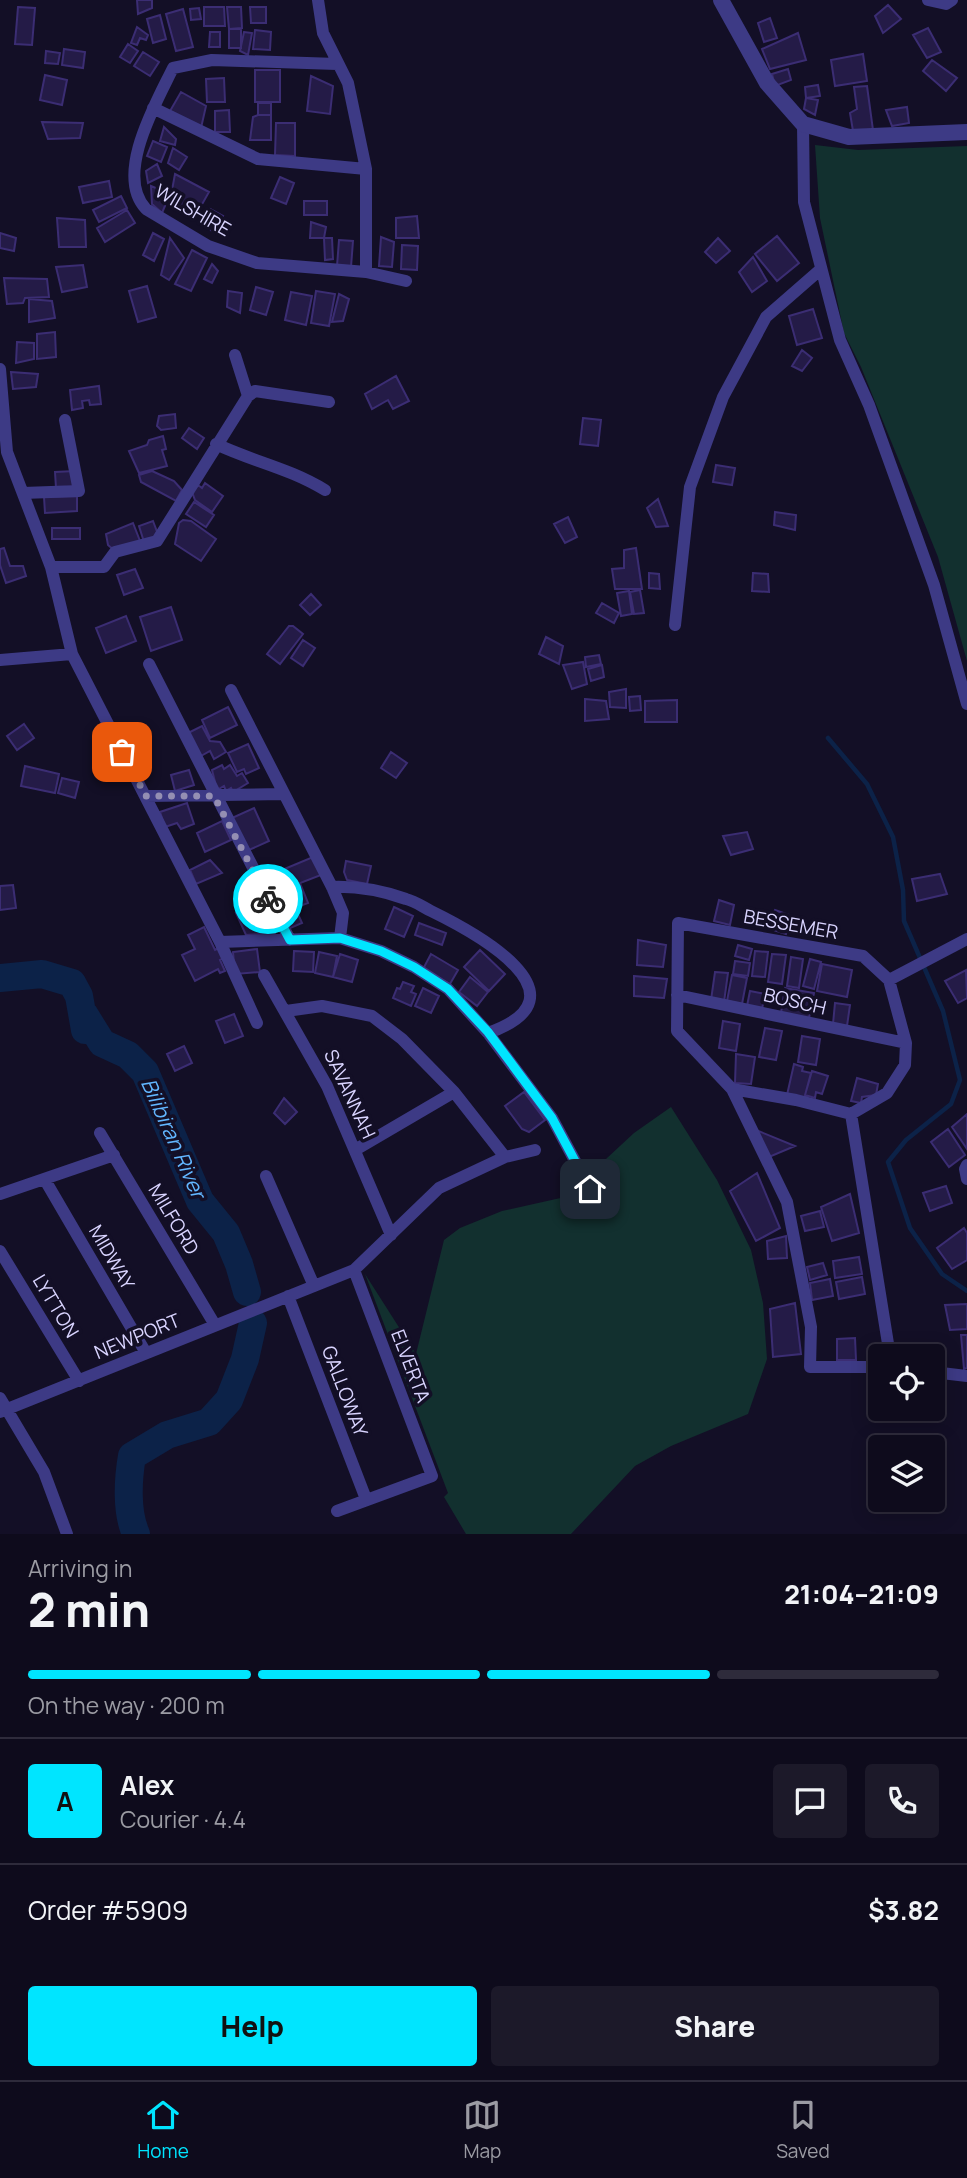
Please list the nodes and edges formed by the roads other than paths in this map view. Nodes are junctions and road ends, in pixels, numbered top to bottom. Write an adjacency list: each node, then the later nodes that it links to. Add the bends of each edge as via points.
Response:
1 (318, 0): 5 (street, via 323,33)
2 (721, 0): 7 (street, via 767,83)
3 (928, 0): 4 (street, via 946,5)
4 (952, 0)
5 (337, 64): 6 (street, WILSHIRE, via 193,62 173,68); 9 (street, via 348,83)
6 (153, 108): 9 (street, via 258,159); 11 (street, WILSHIRE, via 134,156 139,201 146,209 208,246 257,263)
7 (803, 124): 8 (street, via 849,137); 10 (street, via 804,202)
8 (967, 132)
9 (366, 169): 11 (street)
10 (821, 269): 22 (street, via 766,317 723,397 690,487); 27 (street, via 840,340 869,405 934,585)
11 (366, 272): 12 (street, WILSHIRE)
12 (406, 281)
13 (234, 355): 15 (street)
14 (0, 369): 20 (street, via 6,452)
15 (248, 396): 16 (street, via 255,391); 18 (street)
16 (329, 402)
17 (65, 420): 20 (street, via 79,491)
18 (216, 444): 19 (street, via 298,474); 21 (street, via 157,541 115,552 104,567)
19 (325, 491)
20 (23, 493): 21 (street)
21 (51, 566): 23 (street)
22 (675, 625)
23 (72, 654): 24 (street); 29 (street)
24 (0, 660)
25 (149, 664): 30 (street)
26 (231, 690): 28 (street)
27 (967, 704)
28 (283, 794): 30 (street); 31 (street)
29 (146, 796): 30 (street); 34 (street)
30 (214, 796): 33 (street)
31 (332, 887): 32 (street, via 343,913); 41 (street, via 355,886 407,899 459,924 505,956 525,978 529,1001 518,1017)
32 (340, 938): 33 (street); 41 (street, via 414,967 448,989)
33 (290, 940): 34 (street)
34 (220, 942): 40 (street)
35 (961, 942): 37 (street)
36 (264, 975): 39 (street, SAVANNAH)
37 (889, 980): 38 (street, BESSEMER, via 863,956 678,923); 42 (street)
38 (677, 995): 42 (street, BOSCH); 43 (street, via 677,1031)
39 (286, 1011): 44 (street, via 322,1006 372,1016 402,1039); 47 (street, SAVANNAH)
40 (257, 1023)
41 (488, 1032): 55 (street, via 552,1118)
42 (906, 1043): 45 (street, via 905,1065 887,1093)
43 (732, 1089): 45 (street); 65 (street, via 787,1202 811,1327 810,1367)
44 (454, 1092): 47 (street); 50 (street)
45 (851, 1114): 63 (street)
46 (100, 1133): 49 (street, MILFORD)
47 (355, 1150): 57 (street, SAVANNAH)
48 (535, 1150): 50 (street)
49 (114, 1155): 54 (street); 62 (street, MILFORD)
50 (505, 1157): 57 (street, via 439,1188)
51 (967, 1165): 53 (street)
52 (266, 1176): 60 (street)
53 (967, 1179)
54 (45, 1180): 56 (street); 64 (street, MIDWAY)
55 (590, 1189)
56 (0, 1195)
57 (391, 1235): 59 (street)
58 (0, 1251): 68 (street, LYTTON)
59 (354, 1270): 60 (street, NEWPORT); 70 (street, ELVERTA, via 432,1476)
60 (314, 1286): 61 (street, NEWPORT)
61 (288, 1296): 62 (street, NEWPORT); 70 (street, GALLOWAY)
62 (215, 1325): 64 (street, NEWPORT)
63 (888, 1344)
64 (146, 1353): 68 (street, NEWPORT)
65 (868, 1367)
66 (945, 1373): 67 (street)
67 (967, 1376)
68 (79, 1381): 69 (street, NEWPORT)
69 (2, 1406): 72 (street, via 44,1472)
70 (366, 1499): 71 (street)
71 (337, 1511)
72 (67, 1534)

